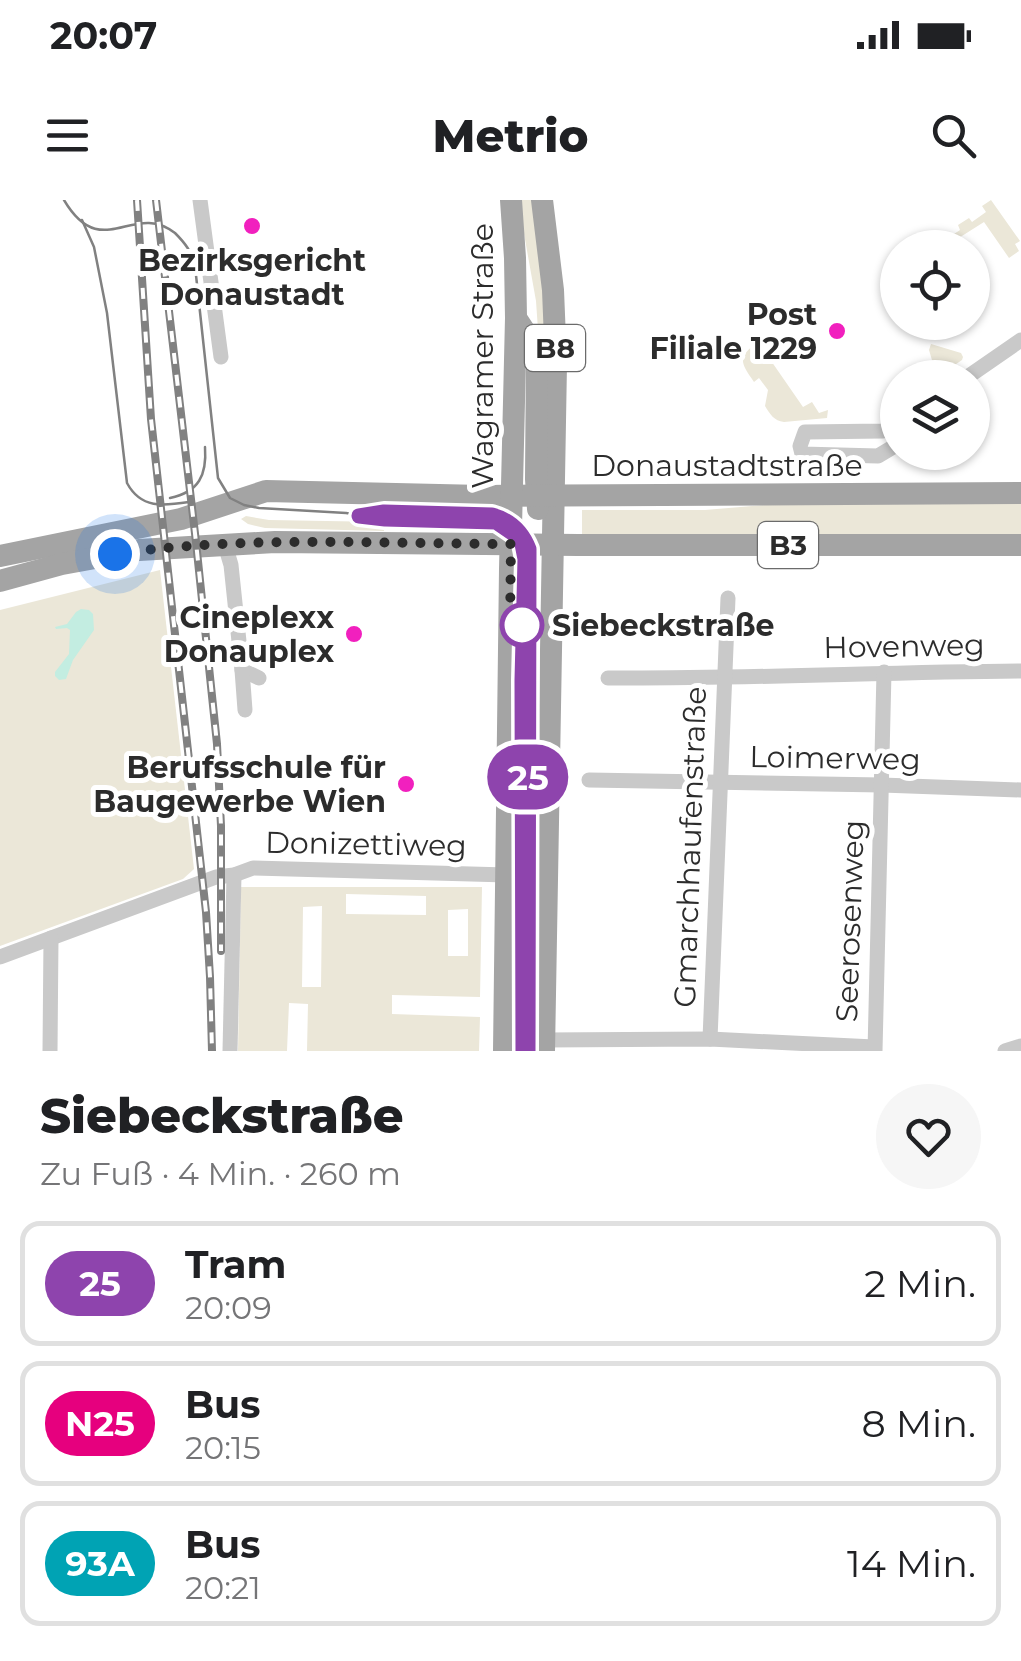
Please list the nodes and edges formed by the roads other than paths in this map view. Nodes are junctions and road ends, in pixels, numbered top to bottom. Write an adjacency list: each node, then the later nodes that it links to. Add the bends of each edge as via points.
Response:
1 (200, 200): 5 (street)
2 (511, 200): 10 (main road, Wagramer Straße / B8, via 516,318 537,350)
3 (542, 200): 10 (main road, Wagramer Straße / B8, via 555,324)
4 (1021, 340): 6 (street)
5 (221, 358)
6 (990, 361)
7 (880, 431): 8 (street, via 805,432 800,446 802,454)
8 (880, 455)
9 (1021, 493): 10 (main road, Donaustadtstraße / B3)
10 (534, 496): 11 (main road, B3, via 266,490); 12 (main road, Wagramer Straße / B8); 14 (main road, Wagramer Straße / B8)
11 (225, 506): 13 (main road); 16 (main road, B3)
12 (511, 544): 13 (main road, B3); 14 (main road, B3); 30 (main road, Wagramer Straße / B8)
13 (225, 545): 17 (main road, B3, via 115,554); 19 (street)
14 (553, 545): 15 (main road, B3); 35 (main road, Wagramer Straße / B8)
15 (1021, 545)
16 (0, 556)
17 (0, 581)
18 (728, 598): 24 (street, Gmarchhaufenstraße)
19 (242, 670): 22 (street); 25 (street)
20 (1021, 671): 21 (street, Hovenweg)
21 (884, 672): 24 (street, Hovenweg); 28 (street, Seerosenweg)
22 (260, 678)
23 (608, 678): 24 (street, Hovenweg)
24 (723, 678): 27 (street, Gmarchhaufenstraße)
25 (245, 710)
26 (589, 780): 27 (street, Loimerweg)
27 (719, 784): 28 (street, Loimerweg); 34 (street, Gmarchhaufenstraße)
28 (882, 784): 29 (street, Loimerweg); 37 (street, Seerosenweg)
29 (1021, 790)
30 (507, 874): 31 (street, Donizettiweg, via 253,868); 40 (main road, Wagramer Straße / B8)
31 (234, 875): 32 (street, Donizettiweg); 39 (street)
32 (51, 938): 33 (street, Donizettiweg); 38 (street)
33 (0, 956)
34 (710, 1039): 35 (street); 37 (street)
35 (544, 1046)
36 (1021, 1046): 41 (street)
37 (874, 1049)
38 (50, 1051)
39 (230, 1051)
40 (504, 1051)
41 (1005, 1051)

